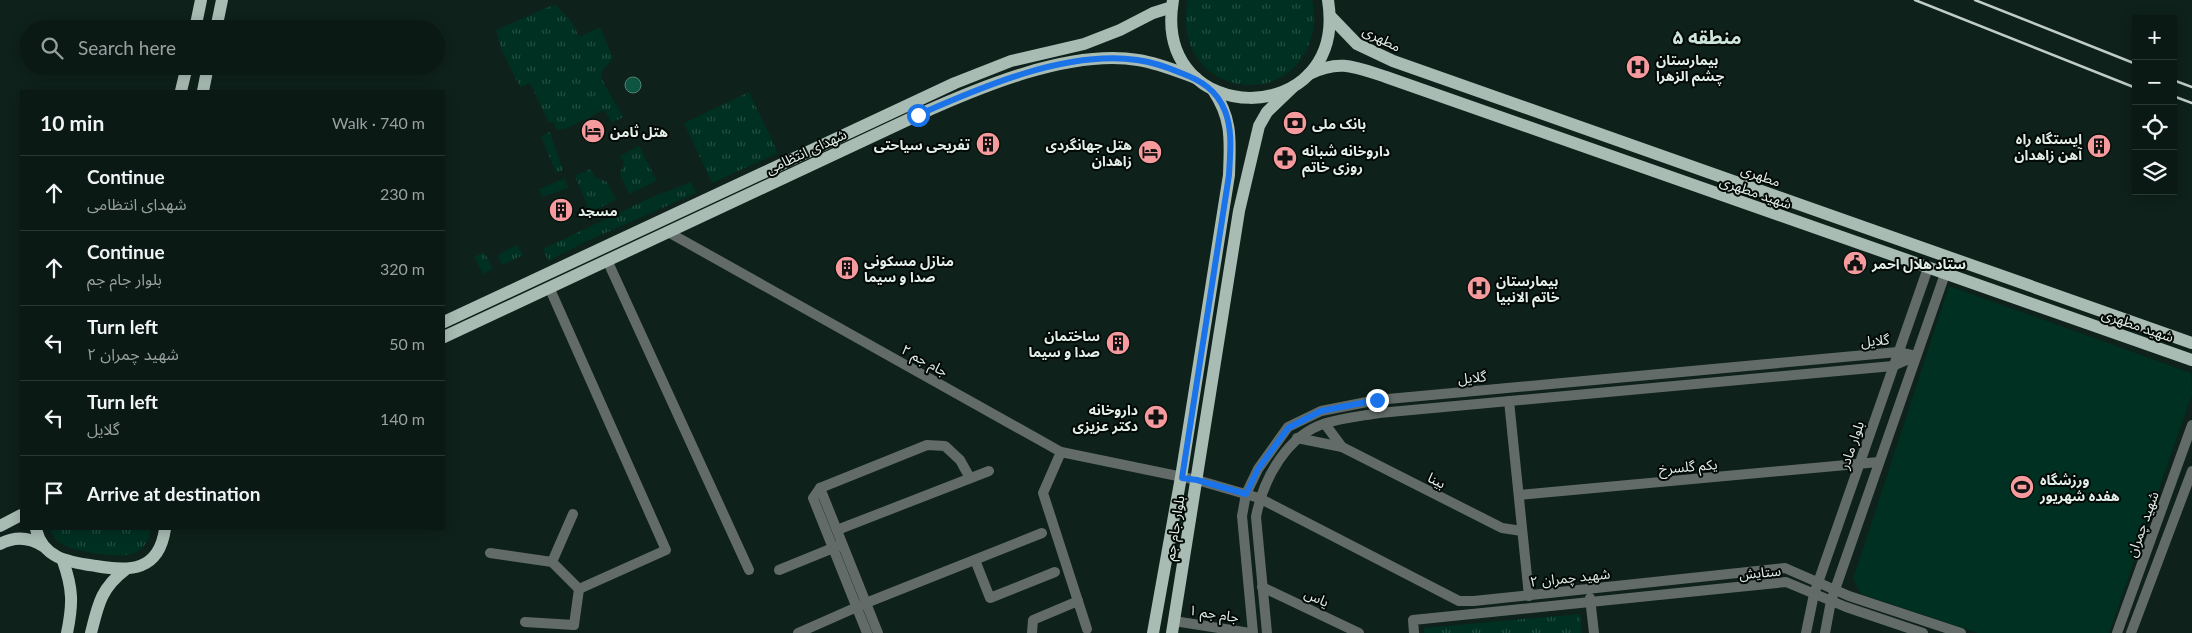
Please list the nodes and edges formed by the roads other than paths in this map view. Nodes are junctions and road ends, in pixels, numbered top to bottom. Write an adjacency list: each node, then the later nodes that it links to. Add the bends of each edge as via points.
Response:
1 (201, 0): 6 (main road)
2 (222, 0): 7 (main road)
3 (1328, 0): 5 (main road)
4 (1172, 2): 11 (main road, via 1170,22 1174,43 1182,62); 16 (main road, شهدای انتظامی, via 1120,30 1084,44 1010,62)
5 (1331, 17): 8 (main road, via 1321,57); 20 (main road, مطهری, via 1357,44 1393,61)
6 (197, 20)
7 (218, 20)
8 (1309, 74): 12 (main road); 22 (main road, شهید مطهری, via 1332,65 1352,66)
9 (185, 75): 13 (main road)
10 (206, 75): 14 (main road)
11 (1196, 78): 15 (main road); 17 (main road, شهدای انتظامی, via 1136,59 1088,59 1014,75)
12 (1293, 87): 15 (main road, via 1274,96 1254,100 1233,98); 44 (main road, بلوار جام جم, via 1267,112 1258,126 1239,211)
13 (181, 90)
14 (203, 90)
15 (1213, 90): 43 (main road, بلوار جام جم, via 1222,104 1229,127 1229,175)
16 (913, 102): 17 (main road); 19 (main road, شهدای انتظامی)
17 (918, 115): 18 (main road, شهدای انتظامی)
18 (668, 232): 21 (main road, شهدای انتظامی); 37 (street, جام جم ۲)
19 (603, 247): 21 (main road); 25 (main road, شهدای انتظامی)
20 (1942, 254): 22 (main road); 23 (main road); 27 (main road, مطهری)
21 (608, 260): 24 (main road, شهدای انتظامی); 65 (street)
22 (1928, 268): 23 (main road, شهید مطهری); 28 (street, بلوار مادر)
23 (1945, 274): 29 (street); 30 (main road, شهید مطهری)
24 (550, 287): 26 (main road, شهدای انتظامی); 70 (street, via 666,550)
25 (445, 322)
26 (445, 337)
27 (2192, 342)
28 (1898, 352): 29 (street, گلایل); 31 (street, بلوار مادر); 46 (street, گلایل, via 1377,400 1321,411 1288,428 1258,469)
29 (1916, 356): 31 (street, گلایل); 38 (street)
30 (2192, 360)
31 (1893, 366): 32 (street, گلایل); 39 (street, بلوار مادر)
32 (1509, 401): 33 (street, گلایل, via 1379,413); 47 (street)
33 (1325, 424): 35 (street, گلایل); 36 (street)
34 (2192, 425): 98 (street, شهید چمران)
35 (1297, 438): 36 (street); 48 (street, گلایل, via 1270,475)
36 (1342, 447): 55 (street, بینا, via 1502,528)
37 (1061, 452): 43 (street, جام جم ۲); 75 (street, via 1043,493)
38 (1880, 462): 39 (street, یکم گلسرخ); 72 (street)
39 (1859, 464): 47 (street, یکم گلسرخ); 68 (street, بلوار مادر)
40 (989, 471): 42 (street)
41 (2192, 471): 99 (street, شهید چمران)
42 (970, 478): 45 (street, via 960,460 945,446 927,445); 54 (street)
43 (1182, 478): 44 (street, جام جم ۲); 88 (main road, بلوار جام جم)
44 (1197, 480): 46 (street, شهید چمران ۲); 80 (main road, بلوار جام جم)
45 (820, 488): 54 (street); 59 (street, via 813,498)
46 (1246, 494): 48 (street, شهید چمران ۲); 89 (street, گلایل, via 1242,516)
47 (1519, 495): 55 (street)
48 (1259, 498): 69 (street, گلایل, via 1256,517); 74 (street, شهید چمران ۲, via 1459,601)
49 (574, 514): 63 (street)
50 (20, 515): 51 (main road)
51 (0, 526)
52 (36, 530): 58 (main road)
53 (165, 530): 64 (main road, via 154,556 141,566)
54 (837, 530): 59 (street)
55 (1522, 531): 74 (street)
56 (1042, 533): 61 (street)
57 (0, 544): 58 (main road, via 22,538)
58 (43, 546): 62 (main road)
59 (838, 546): 66 (street); 78 (street)
60 (490, 553): 63 (street)
61 (975, 560): 67 (street, via 990,598); 78 (street)
62 (63, 561): 64 (main road); 82 (main road, via 72,599)
63 (552, 562): 70 (street)
64 (125, 570): 83 (main road, via 108,584 99,600)
65 (749, 570)
66 (779, 570)
67 (1055, 572)
68 (1819, 583): 71 (street, شهید چمران ۲, via 1785,568); 72 (street, شهید چمران ۲); 73 (street, بلوار مادر)
69 (1262, 587): 90 (street, گلایل); 91 (street, یاس)
70 (579, 589): 79 (street, via 574,625)
71 (1589, 589): 74 (street, شهید چمران ۲); 77 (street)
72 (1836, 590): 76 (street); 97 (street, شهید چمران ۲)
73 (1814, 594): 76 (street, ستایش); 77 (street, ستایش, via 1786,582); 94 (street, بلوار مادر)
74 (1529, 596)
75 (1078, 601): 81 (street); 87 (street, via 1033,620)
76 (1831, 601): 95 (street); 96 (street, ستایش)
77 (1591, 603): 92 (street, ستایش, via 1413,620); 93 (street)
78 (861, 605): 84 (street); 85 (street); 86 (street)
79 (524, 622)
80 (1173, 627): 89 (street, جام جم ۱)
81 (1087, 629)
82 (66, 633)
83 (91, 633)
84 (798, 633)
85 (866, 633)
86 (878, 633)
87 (1032, 633)
88 (1153, 633)
89 (1252, 633)
90 (1267, 633)
91 (1359, 633)
92 (1414, 633)
93 (1594, 633)
94 (1806, 633)
95 (1825, 633)
96 (1923, 633)
97 (1961, 633)
98 (2117, 633)
99 (2131, 633)

